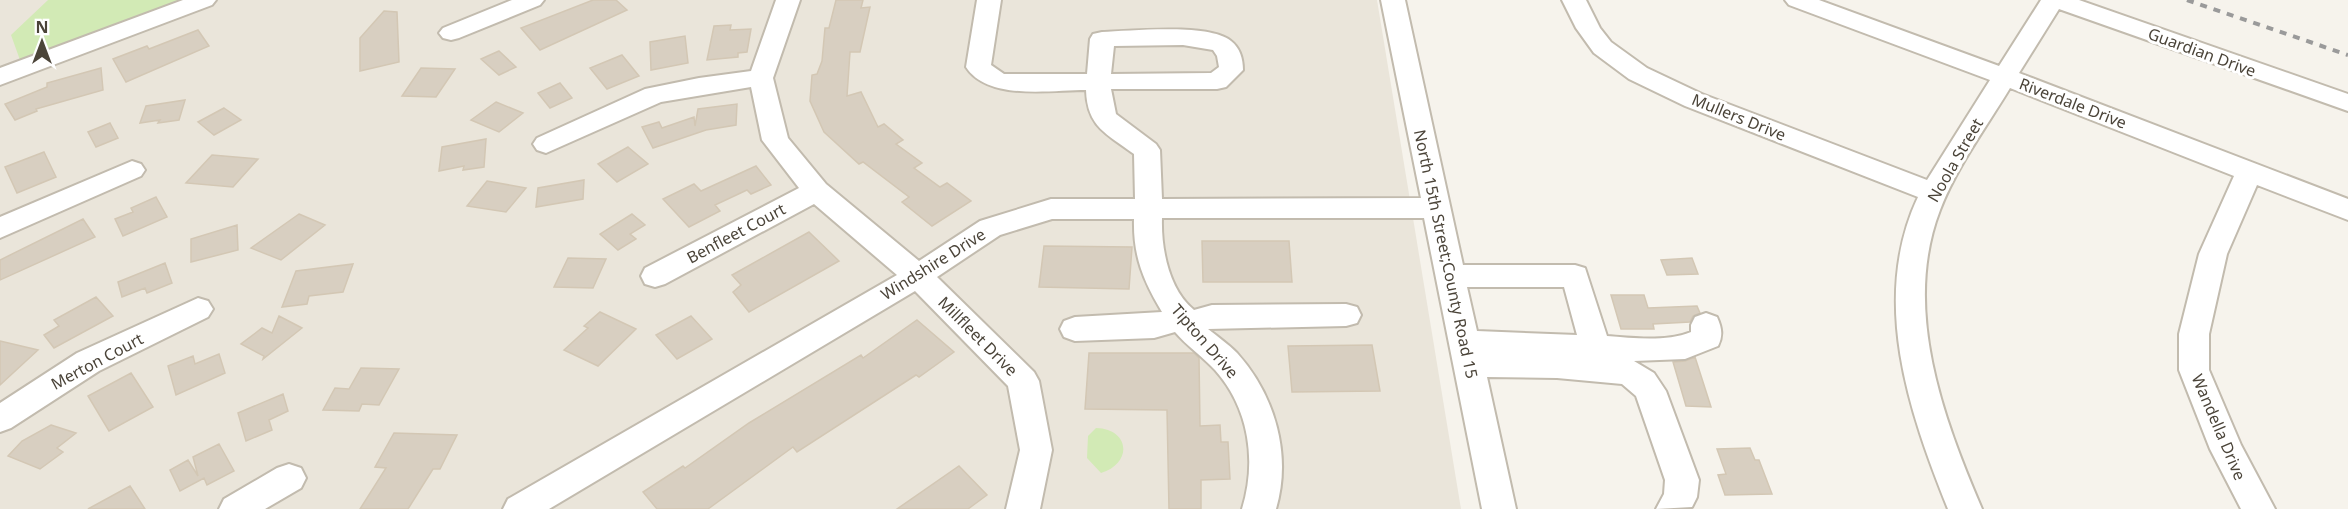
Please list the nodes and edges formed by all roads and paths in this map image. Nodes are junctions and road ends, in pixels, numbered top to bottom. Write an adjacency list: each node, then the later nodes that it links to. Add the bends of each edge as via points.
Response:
1 (204, 0): 11 (street)
2 (532, 0): 9 (street)
3 (788, 0): 12 (street)
4 (989, 0): 13 (street, via 978,67 989,77 1001,82)
5 (1393, 0): 21 (street, North 15th Street;County Road 15)
6 (1574, 0): 19 (street, Mullers Drive, via 1594,38 1608,54 1633,70 1708,105)
7 (1797, 0): 10 (street, Riverdale Drive)
8 (2055, 0): 10 (street, Noola Street); 14 (street, Guardian Drive)
9 (452, 33)
10 (2004, 76): 17 (street, Riverdale Drive); 19 (street, Noola Street)
11 (0, 77)
12 (761, 78): 15 (street, via 654,95); 18 (street, Millfleet Drive, via 775,140)
13 (1100, 82): 13 (street, via 1102,39 1203,38 1221,44 1230,56 1231,70 1217,81); 20 (street, Tipton Drive, via 1099,107 1106,121 1147,150 1151,169)
14 (2348, 103)
15 (546, 144)
16 (132, 170): 23 (street)
17 (2249, 171): 22 (street, Riverdale Drive); 43 (street, Wandella Drive, via 2213,254 2194,334 2194,370 2226,449)
18 (816, 191): 24 (street, Benfleet Court); 25 (street, Millfleet Drive)
19 (1934, 193): 42 (street, Noola Street, via 1919,230 1911,288 1912,343 1927,414)
20 (1146, 207): 21 (street, Windshire Drive); 25 (street, Windshire Drive, via 1051,209 990,228); 29 (street, Tipton Drive, via 1150,257 1166,295)
21 (1437, 208): 26 (street, North 15th Street;County Road 15)
22 (2348, 210)
23 (0, 228)
24 (655, 276)
25 (918, 276): 37 (street, Windshire Drive); 38 (street, Millfleet Drive, via 1023,381 1036,450)
26 (1451, 276): 32 (street, via 1575,276); 33 (street, North 15th Street;County Road 15)
27 (198, 309): 34 (street, Merton Court, via 88,362)
28 (1346, 315): 29 (street, via 1212,316)
29 (1185, 321): 31 (street); 39 (street, Tipton Drive, via 1230,366 1254,403 1266,443 1267,491)
30 (1706, 325): 32 (street, via 1707,338 1685,347)
31 (1075, 329)
32 (1593, 347): 33 (street)
33 (1467, 353): 40 (street, North 15th Street;County Road 15); 41 (street, via 1629,372 1643,382 1650,391 1682,480 1680,497)
34 (0, 418)
35 (289, 478): 36 (street)
36 (236, 509)
37 (520, 509)
38 (1023, 509)
39 (1259, 509)
40 (1499, 509)
41 (1673, 509)
42 (1965, 509)
43 (2258, 509)

